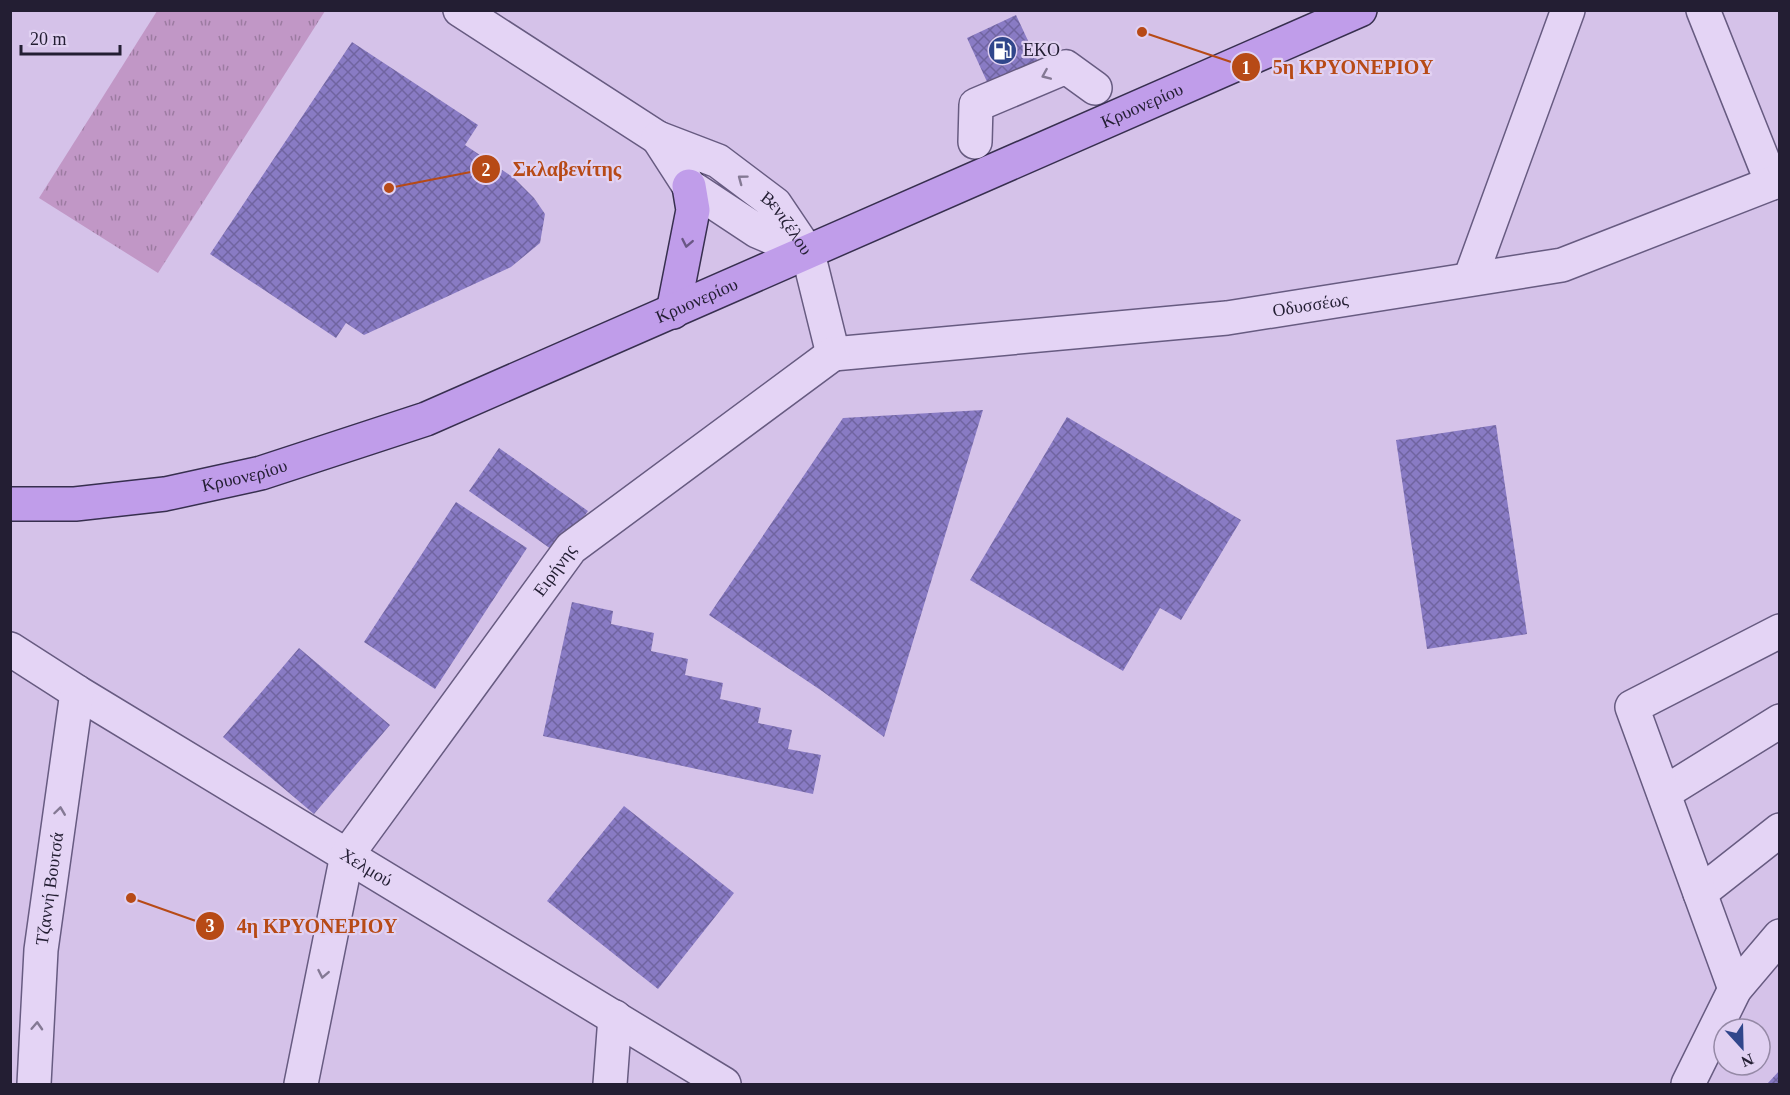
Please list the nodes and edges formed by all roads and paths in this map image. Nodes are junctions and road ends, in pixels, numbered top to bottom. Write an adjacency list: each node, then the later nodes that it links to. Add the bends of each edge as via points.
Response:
1 (460, 10): 6 (street, Βενιζέλου)
2 (1360, 10): 10 (main road, Κρυονερίου)
3 (1568, 10): 11 (street)
4 (1703, 10): 8 (street, Οδυσσέως)
5 (1095, 88): 7 (street, one-way to 7, via 1066,66 976,105)
6 (658, 138): 9 (street, Βενιζέλου); 10 (street, Βενιζέλου, one-way to 6, via 775,204 718,161)
7 (975, 142)
8 (1776, 181): 11 (street, Οδυσσέως, via 1562,265)
9 (689, 186): 10 (street, Βενιζέλου, via 757,231); 12 (main road, one-way to 12, via 693,210)
10 (808, 253): 12 (main road, Κρυονερίου); 13 (street)
11 (1470, 279): 13 (street, Οδυσσέως, via 1227,318)
12 (673, 312): 14 (main road, Κρυονερίου, via 426,419 261,473 165,494 75,504)
13 (833, 354): 21 (street, Ειρήνης, via 571,548)
14 (10, 504)
15 (1779, 631): 19 (street, via 1632,707)
16 (10, 649): 17 (street, Χελμού)
17 (77, 692): 21 (street, Χελμού); 26 (street, Τζαννή Βουτσά, one-way to 17, via 42,950)
18 (1779, 721): 19 (street)
19 (1664, 793): 22 (street)
20 (1779, 830): 22 (street)
21 (347, 855): 25 (street, Χελμού); 27 (street, one-way to 27)
22 (1700, 893): 24 (street)
23 (1779, 936): 24 (street)
24 (1736, 989): 30 (street)
25 (615, 1017): 28 (street); 29 (street, Χελμού)
26 (34, 1084)
27 (301, 1084)
28 (610, 1084)
29 (724, 1084)
30 (1688, 1084)

